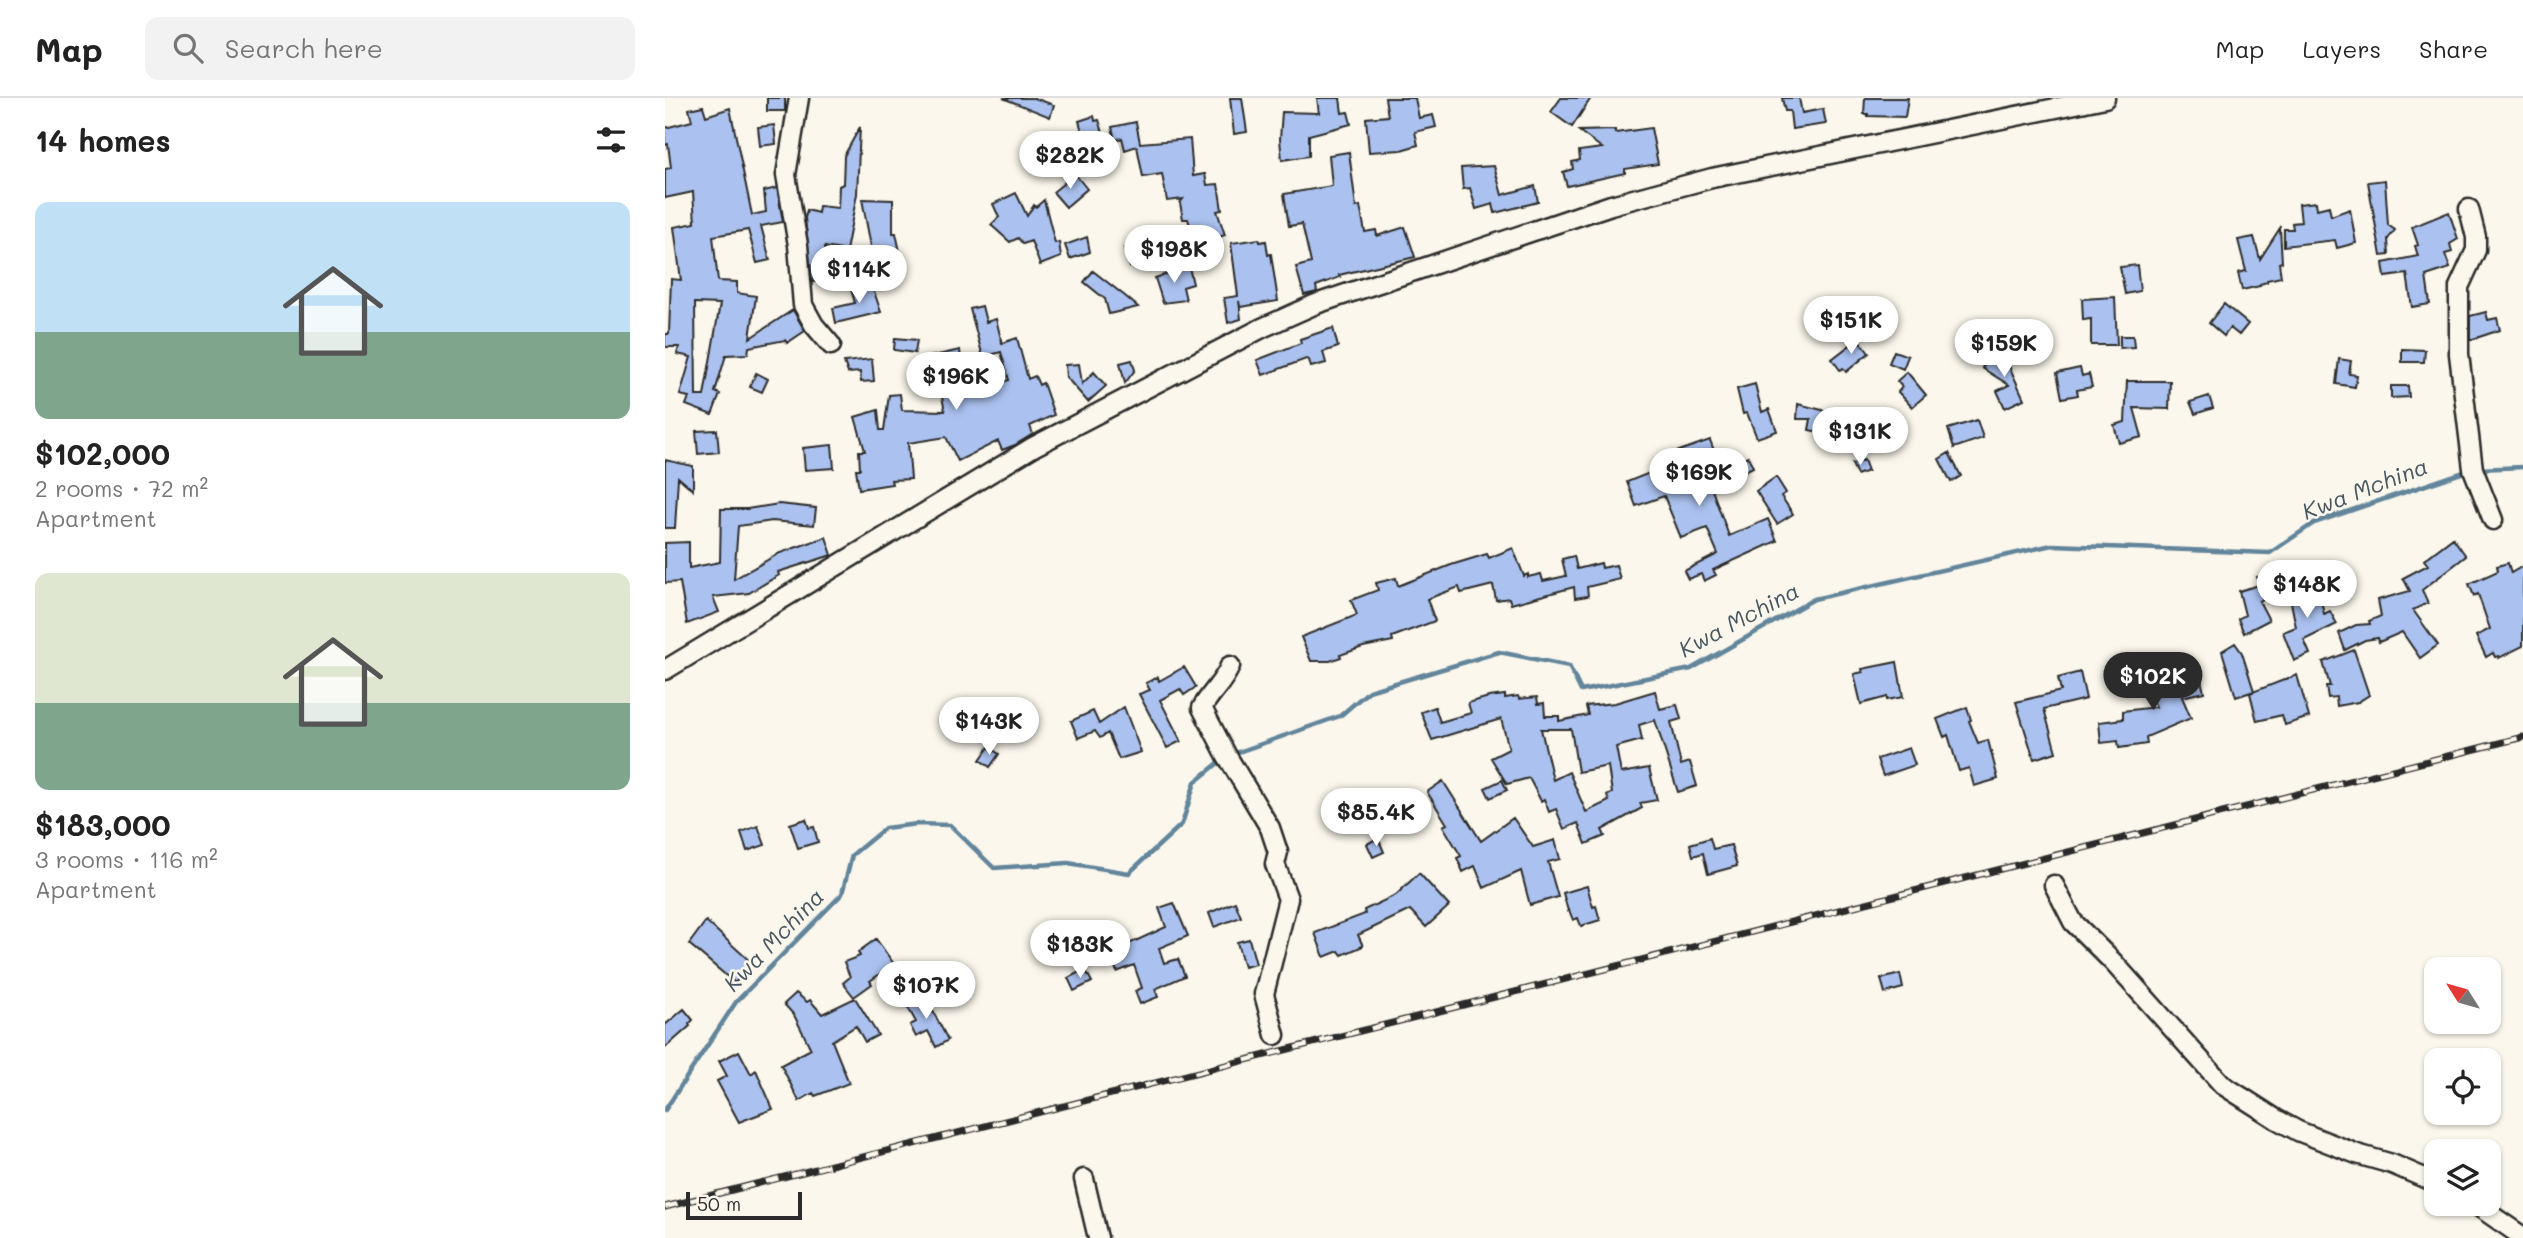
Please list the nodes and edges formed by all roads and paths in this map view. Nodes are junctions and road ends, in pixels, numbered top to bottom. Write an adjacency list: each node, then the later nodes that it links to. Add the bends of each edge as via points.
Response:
1 (799, 98): 4 (street, via 786,175 803,305)
2 (2105, 98): 7 (street, via 1712,178 1611,205 1316,304 1033,447)
3 (2469, 209): 5 (street, via 2476,250 2459,287 2459,354 2473,469)
4 (831, 345)
5 (2493, 520)
6 (1230, 666): 9 (street, via 1202,708 1270,828 1278,852 1275,864 1288,899 1264,994)
7 (665, 670)
8 (2054, 886): 10 (street, via 2073,922 2223,1085 2298,1130)
9 (1275, 1035)
10 (2424, 1178)
11 (1084, 1179): 14 (street)
12 (2492, 1216): 13 (street)
13 (2523, 1237)
14 (1098, 1238)

